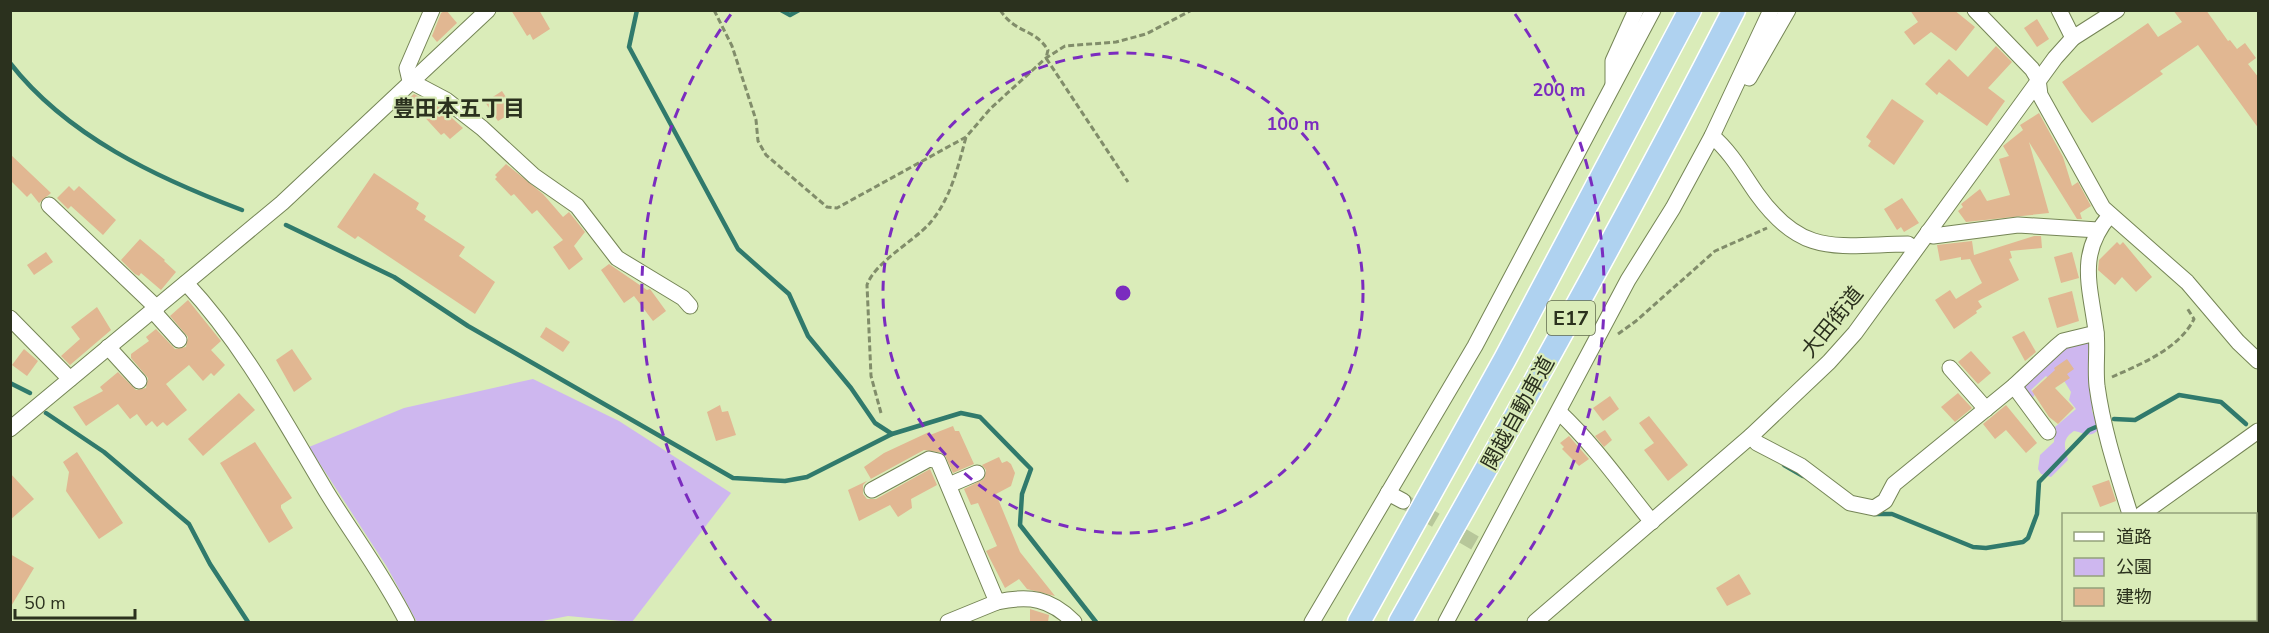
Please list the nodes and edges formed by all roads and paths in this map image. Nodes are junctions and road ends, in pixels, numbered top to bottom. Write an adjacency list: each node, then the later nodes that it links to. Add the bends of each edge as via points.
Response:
1 (432, 10): 18 (street, via 407,68)
2 (488, 10): 18 (street)
3 (714, 10): 21 (path, via 732,46 756,120 758,141 766,155 827,207 845,205)
4 (1000, 10): 16 (path, via 1020,31 1040,38 1048,50)
5 (1192, 10): 16 (path, via 1146,34 1116,42 1065,46)
6 (1636, 10): 19 (street, via 1613,61)
7 (1653, 10): 19 (street)
8 (1690, 10): 64 (highway, 関越自動車道 / E17)
9 (1734, 10): 65 (highway, 関越自動車道 / E17, via 1666,143)
10 (1771, 10): 20 (street)
11 (1788, 10): 20 (street, via 1741,94)
12 (1975, 10): 17 (street)
13 (2059, 10): 15 (street)
14 (2117, 10): 15 (street, 大田街道)
15 (2073, 38): 17 (street, 大田街道)
16 (1047, 58): 21 (path, via 991,108); 22 (path)
17 (2038, 79): 24 (street, via 2040,95); 27 (street, 大田街道)
18 (410, 81): 30 (street, via 282,203); 31 (street, via 446,100 482,128 534,176 577,206 617,258)
19 (1613, 86): 54 (street, via 1475,346)
20 (1714, 132): 25 (street); 36 (street)
21 (966, 137): 46 (path, via 954,178 931,221 870,275 867,285 871,376)
22 (1128, 182)
23 (49, 205): 32 (street)
24 (2110, 215): 26 (street); 29 (street)
25 (1780, 224): 28 (street, via 1824,245 1908,244); 36 (path, via 1715,251 1636,321)
26 (2098, 230): 27 (street, via 2018,225 1933,236); 34 (street, via 2087,279)
27 (1928, 232): 28 (street, 大田街道)
28 (1915, 249): 50 (street, 大田街道, via 1855,333)
29 (2187, 282): 38 (street); 42 (path, via 2178,294 2194,319 2188,330 2165,350)
30 (186, 283): 32 (street); 60 (street, via 235,344)
31 (690, 306)
32 (155, 310): 35 (street); 37 (street)
33 (10, 318): 40 (street)
34 (2096, 333): 42 (street); 43 (street, via 2063,341)
35 (179, 340)
36 (1594, 346): 45 (street)
37 (108, 347): 40 (street); 41 (street)
38 (2259, 361)
39 (1950, 368): 44 (street)
40 (70, 379): 47 (street)
41 (139, 381)
42 (2097, 383): 56 (street)
43 (2014, 386): 44 (street); 49 (street)
44 (1986, 409): 50 (street, via 1894,484 1885,501 1874,508 1850,503 1801,466)
45 (1559, 412): 58 (street, via 1616,472); 66 (street, via 1480,546)
46 (881, 413)
47 (10, 429)
48 (2259, 430): 57 (street)
49 (2048, 432)
50 (1750, 436): 58 (street, 大田街道)
51 (977, 473): 52 (street)
52 (949, 485): 53 (street, via 938,461 929,459); 59 (street)
53 (872, 490)
54 (1388, 493): 55 (street); 63 (street)
55 (1403, 501)
56 (2130, 513)
57 (2143, 513)
58 (1652, 522): 67 (street, 大田街道)
59 (997, 602): 61 (street); 62 (street, via 1031,598 1058,609)
60 (407, 622)
61 (948, 622)
62 (1074, 622)
63 (1312, 622)
64 (1359, 622)
65 (1400, 622)
66 (1446, 622)
67 (1535, 622)

